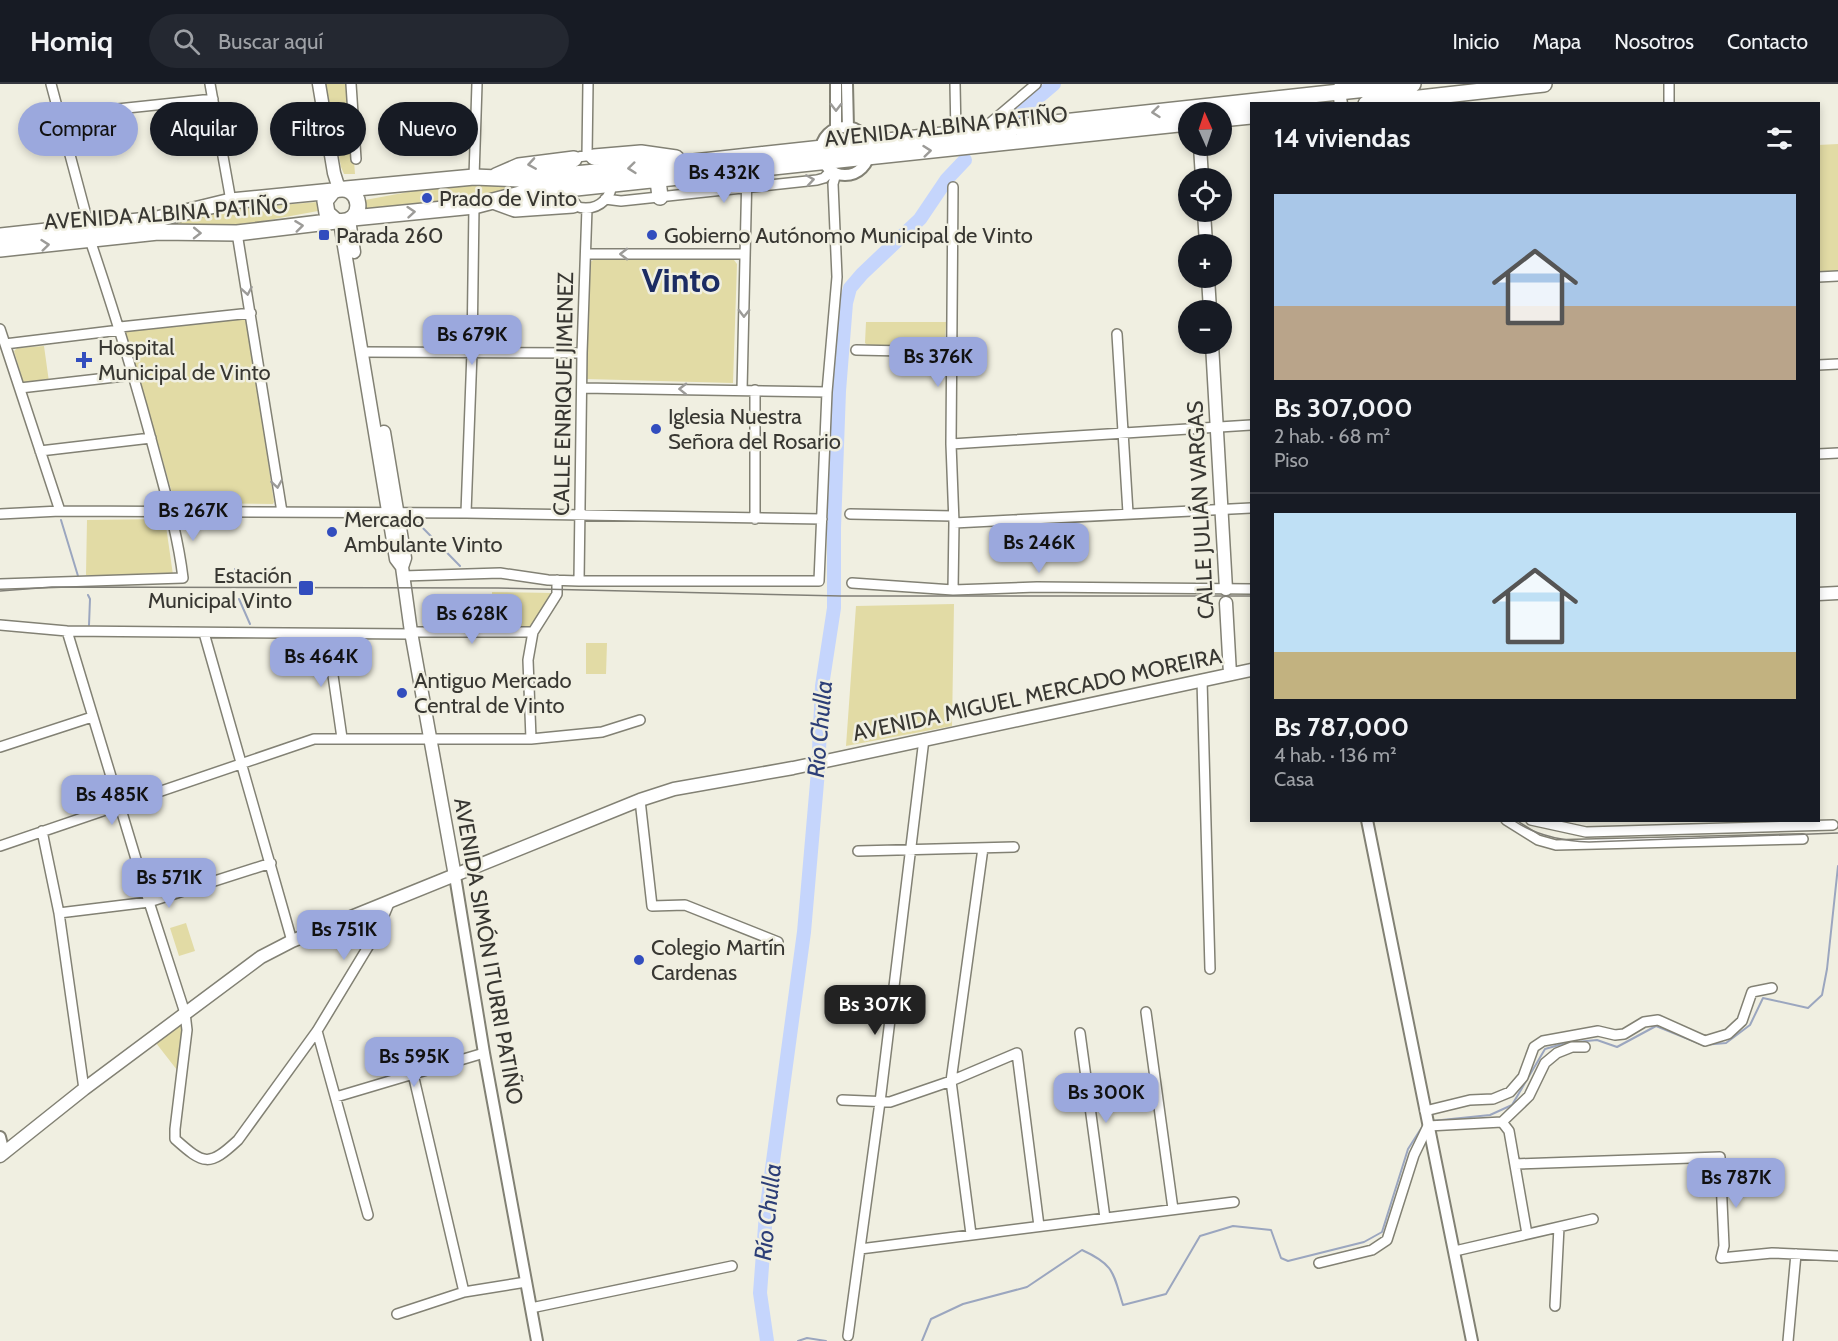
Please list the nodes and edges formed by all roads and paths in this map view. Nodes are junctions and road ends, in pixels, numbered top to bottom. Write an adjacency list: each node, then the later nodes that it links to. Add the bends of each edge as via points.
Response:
1 (51, 84): 18 (street)
2 (210, 84): 17 (street)
3 (320, 84): 44 (main road)
4 (351, 84): 34 (street)
5 (477, 84): 38 (street)
6 (588, 84): 33 (street)
7 (836, 84): 28 (street, one-way to 28)
8 (847, 84): 27 (street)
9 (955, 84): 30 (street)
10 (1036, 84): 29 (street)
11 (1413, 84): 15 (highway, AVENIDA ALBINA PATIÑO)
12 (1544, 84): 16 (highway, AVENIDA ALBINA PATIÑO)
13 (1668, 84): 21 (street)
14 (1340, 93): 15 (highway, AVENIDA ALBINA PATIÑO); 19 (highway, AVENIDA ALBINA PATIÑO, one-way to 19)
15 (1386, 94): 16 (highway, AVENIDA ALBINA PATIÑO); 20 (highway, AVENIDA ALBINA PATIÑO)
16 (1485, 97)
17 (213, 99): 23 (street); 47 (street)
18 (56, 102)
19 (1255, 102)
20 (1370, 102)
21 (1669, 102)
22 (1250, 103): 29 (highway, AVENIDA ALBINA PATIÑO, one-way to 29)
23 (138, 107)
24 (1250, 116): 25 (highway)
25 (1232, 118)
26 (1178, 124): 31 (highway, AVENIDA ALBINA PATIÑO, one-way to 26)
27 (848, 128): 28 (street); 31 (street, via 860,132)
28 (836, 129): 36 (street, via 827,136)
29 (981, 131): 30 (highway, AVENIDA ALBINA PATIÑO)
30 (956, 134): 31 (highway, AVENIDA ALBINA PATIÑO)
31 (868, 150): 36 (highway, AVENIDA ALBINA PATIÑO); 36 (street, via 864,167 853,174)
32 (70, 156): 52 (street)
33 (585, 157): 35 (highway, via 641,153); 39 (highway, one-way to 39, via 519,166); 41 (street, via 565,168); 42 (street, via 606,164)
34 (356, 159)
35 (697, 162): 36 (highway, AVENIDA ALBINA PATIÑO); 42 (highway, AVENIDA ALBINA PATIÑO, one-way to 42)
36 (828, 164): 37 (highway, AVENIDA ALBINA PATIÑO); 45 (street, one-way to 36, via 824,178); 78 (street, via 833,184 837,277)
37 (747, 170): 40 (highway, AVENIDA ALBINA PATIÑO); 45 (street)
38 (474, 177): 39 (highway, AVENIDA ALBINA PATIÑO); 44 (highway, AVENIDA ALBINA PATIÑO)
39 (493, 178): 41 (highway, AVENIDA ALBINA PATIÑO)
40 (658, 180): 42 (highway, AVENIDA ALBINA PATIÑO); 46 (highway)
41 (562, 182): 42 (highway, AVENIDA ALBINA PATIÑO); 48 (highway, AVENIDA ALBINA PATIÑO); 50 (street, via 566,197)
42 (609, 185): 46 (street, via 621,201); 50 (street, via 596,206)
43 (953, 187): 68 (street)
44 (339, 189): 47 (highway, AVENIDA ALBINA PATIÑO); 51 (highway, via 327,197 325,205 327,213); 51 (highway, via 353,194 358,201 358,210)
45 (747, 189): 46 (street); 57 (street)
46 (660, 197)
47 (231, 201): 52 (highway, AVENIDA ALBINA PATIÑO)
48 (493, 201): 49 (highway, AVENIDA ALBINA PATIÑO); 50 (highway, via 515,209)
49 (474, 206): 51 (highway, AVENIDA ALBINA PATIÑO, one-way to 49); 67 (street)
50 (580, 206): 56 (street, CALLE ENRIQUE JIMENEZ)
51 (344, 220): 53 (highway, AVENIDA ALBINA PATIÑO, one-way to 51); 66 (main road, AVENIDA SIMÓN ITURRI PATIÑO)
52 (90, 233): 53 (highway, AVENIDA ALBINA PATIÑO, one-way to 53); 54 (highway, AVENIDA ALBINA PATIÑO); 55 (highway, AVENIDA ALBINA PATIÑO, one-way to 52); 61 (street)
53 (237, 233): 60 (street, one-way to 60)
54 (0, 236)
55 (0, 249)
56 (586, 254): 57 (street, one-way to 56); 69 (street, CALLE ENRIQUE JIMENEZ)
57 (745, 254): 76 (street, one-way to 76)
58 (1838, 276): 59 (street)
59 (1820, 277)
60 (251, 313): 61 (street); 91 (street, one-way to 91)
61 (120, 328): 64 (street); 73 (street)
62 (0, 329): 64 (street)
63 (1117, 334): 81 (street)
64 (5, 344): 74 (street)
65 (856, 350): 68 (street)
66 (367, 352): 67 (street); 92 (main road, AVENIDA SIMÓN ITURRI PATIÑO)
67 (472, 352): 69 (street); 93 (street)
68 (952, 352): 83 (street)
69 (582, 353): 75 (street, CALLE ENRIQUE JIMENEZ)
70 (1213, 354): 80 (main road, CALLE JULIÁN VARGAS)
71 (1838, 364): 72 (street)
72 (1820, 365)
73 (133, 375): 74 (street); 82 (street)
74 (20, 388): 84 (street)
75 (582, 388): 76 (street, one-way to 75); 97 (street, CALLE ENRIQUE JIMENEZ)
76 (742, 390): 77 (street)
77 (755, 390): 78 (street); 98 (street)
78 (827, 392): 99 (street)
79 (1250, 425): 80 (street)
80 (1217, 427): 81 (street); 87 (main road, CALLE JULIÁN VARGAS)
81 (1122, 434): 83 (street); 94 (street)
82 (151, 438): 84 (street); 90 (street)
83 (951, 444): 100 (street)
84 (40, 451): 89 (street)
85 (1838, 453): 86 (street)
86 (1820, 454)
87 (1222, 508): 88 (street); 94 (street); 106 (main road, CALLE JULIÁN VARGAS)
88 (1250, 508)
89 (60, 511): 90 (street); 95 (street)
90 (171, 512): 91 (street); 105 (street, via 183,578)
91 (282, 512): 92 (street)
92 (393, 513): 93 (street); 101 (main road, AVENIDA SIMÓN ITURRI PATIÑO, via 396,559)
93 (466, 513): 97 (street)
94 (1128, 513): 100 (street)
95 (0, 514)
96 (850, 514): 100 (street)
97 (579, 515): 98 (street); 103 (street, CALLE ENRIQUE JIMENEZ)
98 (755, 519): 99 (street)
99 (822, 519): 103 (street, via 819,581)
100 (953, 520): 108 (street)
101 (403, 572): 102 (street, via 500,573); 116 (main road, AVENIDA SIMÓN ITURRI PATIÑO)
102 (557, 580): 103 (street); 114 (street, via 557,594)
103 (579, 581)
104 (852, 583): 108 (street)
105 (0, 584)
106 (1226, 589): 107 (street); 108 (street); 111 (street, CALLE JULIÁN VARGAS)
107 (1250, 589)
108 (953, 590)
109 (1838, 592): 110 (main road)
110 (1820, 594)
111 (1226, 603): 119 (main road, CALLE JULIÁN VARGAS)
112 (0, 625): 113 (street)
113 (67, 631): 115 (street); 121 (street)
114 (533, 632): 116 (street); 125 (street, via 528,660)
115 (204, 633): 117 (street); 128 (street)
116 (411, 633): 117 (street); 124 (main road, AVENIDA SIMÓN ITURRI PATIÑO)
117 (327, 634): 123 (street)
118 (1250, 670): 119 (main road, AVENIDA MIGUEL MERCADO MOREIRA)
119 (1230, 674): 120 (main road, AVENIDA MIGUEL MERCADO MOREIRA)
120 (1202, 680): 126 (main road, AVENIDA MIGUEL MERCADO MOREIRA); 149 (street)
121 (92, 717): 127 (street); 130 (street)
122 (640, 720): 125 (street, via 602,732)
123 (342, 738): 124 (street); 128 (street, via 314,739)
124 (430, 738): 125 (street); 143 (main road, AVENIDA SIMÓN ITURRI PATIÑO)
125 (531, 739)
126 (924, 739): 129 (main road, AVENIDA MIGUEL MERCADO MOREIRA, via 674,789); 140 (street)
127 (0, 747)
128 (243, 762): 130 (street); 142 (street)
129 (640, 800): 143 (main road, AVENIDA MIGUEL MERCADO MOREIRA); 148 (street, via 652,906 685,905)
130 (120, 805): 135 (street); 145 (street)
131 (1367, 822): 163 (street)
132 (1509, 822): 136 (street, via 1538,840 1556,845)
133 (1540, 822): 134 (street, via 1586,832)
134 (1833, 825)
135 (42, 831): 137 (street); 146 (street)
136 (1803, 839)
137 (0, 846)
138 (1014, 847): 139 (street)
139 (983, 848): 140 (street); 158 (street)
140 (911, 850): 141 (street); 162 (street)
141 (858, 851)
142 (270, 863): 145 (street); 147 (street)
143 (455, 876): 144 (main road, AVENIDA MIGUEL MERCADO MOREIRA); 156 (street, AVENIDA SIMÓN ITURRI PATIÑO)
144 (390, 901): 147 (main road, AVENIDA MIGUEL MERCADO MOREIRA); 153 (street, via 377,932)
145 (149, 902): 146 (street); 152 (street)
146 (59, 913): 159 (street)
147 (292, 941): 152 (main road, AVENIDA MIGUEL MERCADO MOREIRA, via 261,957)
148 (778, 942)
149 (1210, 969)
150 (1772, 988): 163 (street, via 1752,992 1742,1022 1728,1034 1705,1041 1658,1020 1644,1022 1624,1034 1598,1031 1543,1041 1534,1047 1523,1077 1510,1092 1493,1099 1470,1100)
151 (1146, 1012): 169 (street)
152 (185, 1013): 153 (street, via 187,1030 175,1139 203,1160 222,1155 238,1140); 159 (main road, AVENIDA MIGUEL MERCADO MOREIRA)
153 (317, 1031): 160 (street)
154 (1080, 1033): 171 (street)
155 (1585, 1047): 164 (street, via 1557,1053 1545,1063 1529,1096)
156 (484, 1053): 157 (street); 183 (street, AVENIDA SIMÓN ITURRI PATIÑO)
157 (413, 1074): 160 (street); 184 (street)
158 (951, 1081): 162 (street); 173 (street, via 1017,1053); 175 (street)
159 (84, 1089): 166 (main road, AVENIDA MIGUEL MERCADO MOREIRA)
160 (336, 1097): 170 (street)
161 (842, 1100): 162 (street)
162 (880, 1102): 177 (street)
163 (1427, 1120): 164 (street); 178 (street); 181 (street, via 1387,1240 1372,1250)
164 (1502, 1122): 167 (street, via 1509,1131)
165 (0, 1137): 166 (street)
166 (2, 1155)
167 (1515, 1164): 176 (street); 179 (street, via 1720,1157 1724,1246 1721,1258)
168 (1234, 1202): 169 (street)
169 (1173, 1209): 171 (street)
170 (368, 1215)
171 (1105, 1218): 173 (street)
172 (1593, 1219): 174 (street)
173 (1039, 1226): 175 (street)
174 (1559, 1227): 176 (street); 185 (street)
175 (971, 1234): 177 (street)
176 (1527, 1234): 178 (street)
177 (860, 1249): 188 (street)
178 (1455, 1251): 190 (street)
179 (1796, 1254): 180 (street); 191 (street)
180 (1838, 1256)
181 (1319, 1263)
182 (732, 1266): 186 (street)
183 (526, 1282): 184 (street); 186 (street, AVENIDA SIMÓN ITURRI PATIÑO)
184 (464, 1293): 187 (street)
185 (1555, 1306)
186 (531, 1308): 189 (street, AVENIDA SIMÓN ITURRI PATIÑO)
187 (397, 1314)
188 (848, 1336)
189 (537, 1341)
190 (1472, 1341)
191 (1788, 1341)

